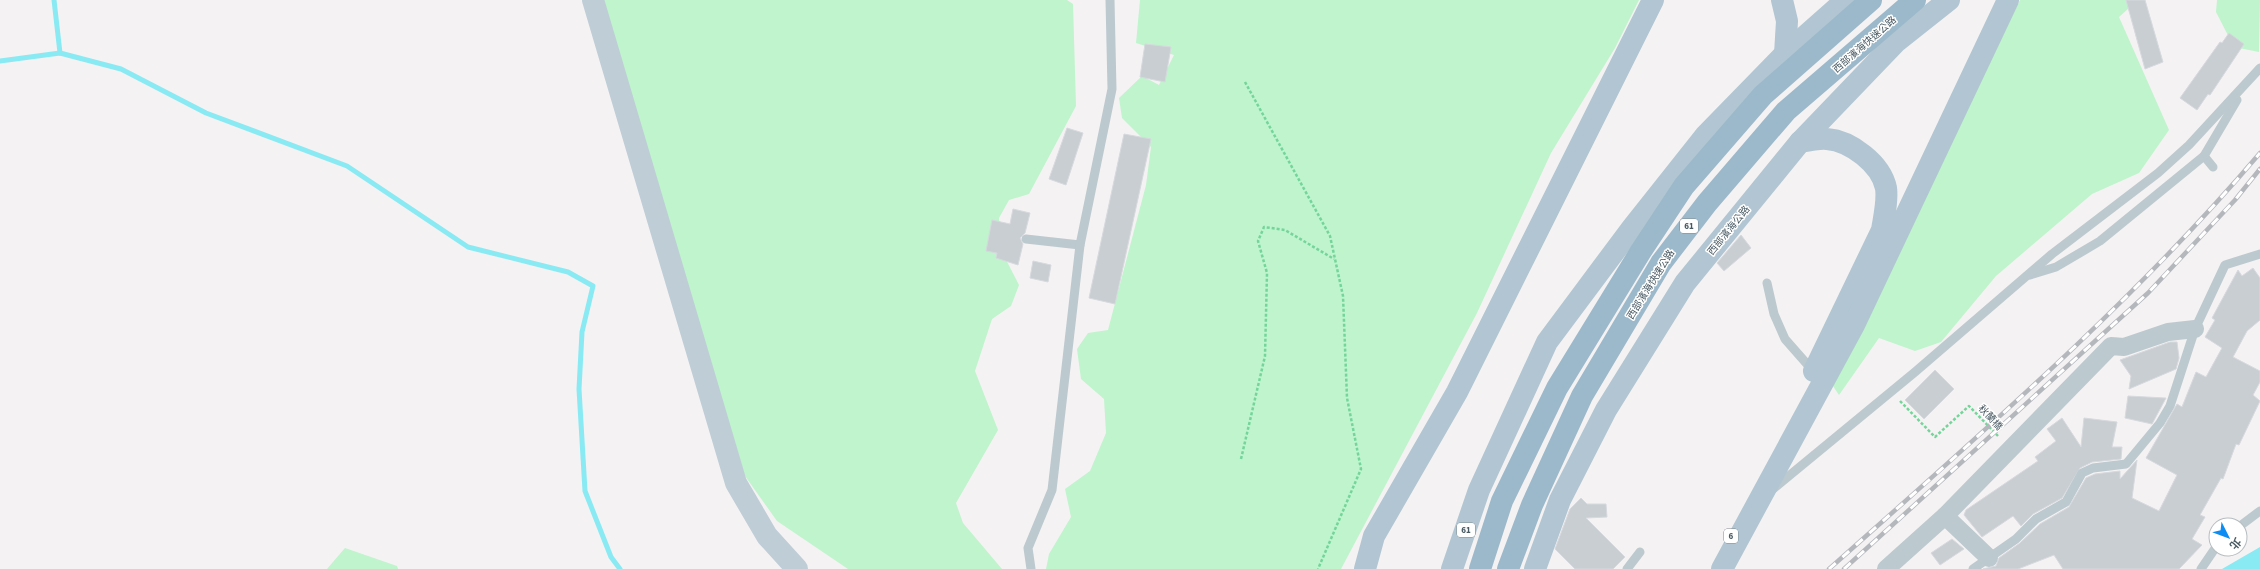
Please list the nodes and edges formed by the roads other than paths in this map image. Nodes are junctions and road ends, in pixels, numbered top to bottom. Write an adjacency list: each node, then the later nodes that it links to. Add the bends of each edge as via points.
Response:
1 (593, 0): 30 (main road, via 736,483 767,536)
2 (1110, 0): 16 (lane, via 1112,88)
3 (1653, 0): 26 (main road, via 1457,392)
4 (1782, 0): 10 (main road, via 1787,21)
5 (1846, 0): 10 (main road, 61)
6 (1871, 0): 35 (highway, 61, via 1763,95 1684,186 1557,388 1502,501)
7 (1915, 0): 36 (highway, 西部濱海快速公路 / 61, via 1786,111 1706,203 1661,263 1582,396 1532,505)
8 (1948, 0): 12 (main road, 西部濱海公路, via 1896,42)
9 (2008, 0): 22 (main road, via 1854,325)
10 (1785, 54): 34 (main road, 61, via 1705,136 1547,342 1479,490)
11 (2258, 71): 13 (lane, via 2234,105); 18 (lane, via 2189,145 2158,173)
12 (1800, 142): 21 (main road, via 1828,139 1846,145 1864,155 1878,170 1886,188 1882,230); 37 (main road, 西部濱海公路, via 1685,283 1606,410 1560,500)
13 (2204, 156): 14 (lane); 18 (lane, via 2100,241 2056,267)
14 (2214, 167)
15 (1026, 239): 16 (lane)
16 (1080, 245): 31 (lane, via 1052,490 1028,548)
17 (2260, 254): 20 (lane, via 2225,265)
18 (2026, 276): 22 (lane, via 1915,372)
19 (1767, 283): 21 (lane, via 1774,314 1785,338)
20 (2195, 330): 24 (street, via 2168,332 2124,347 2112,346); 29 (lane, via 2170,406 2126,464 2093,468 2082,473 2066,502 2036,519 2016,539)
21 (1814, 372): 22 (main road)
22 (1756, 502): 39 (main road, 6); 40 (main road, 6)
23 (2260, 511): 25 (lane)
24 (1946, 516): 29 (street); 41 (street)
25 (2248, 520)
26 (1374, 536): 32 (main road); 33 (main road)
27 (1640, 552): 38 (lane)
28 (2209, 557): 43 (lane)
29 (1989, 558): 42 (lane)
30 (797, 569)
31 (1031, 569)
32 (1356, 569)
33 (1365, 569)
34 (1452, 569)
35 (1480, 569)
36 (1508, 569)
37 (1535, 569)
38 (1627, 569)
39 (1706, 569)
40 (1722, 569)
41 (1886, 569)
42 (1973, 569)
43 (2201, 569)

